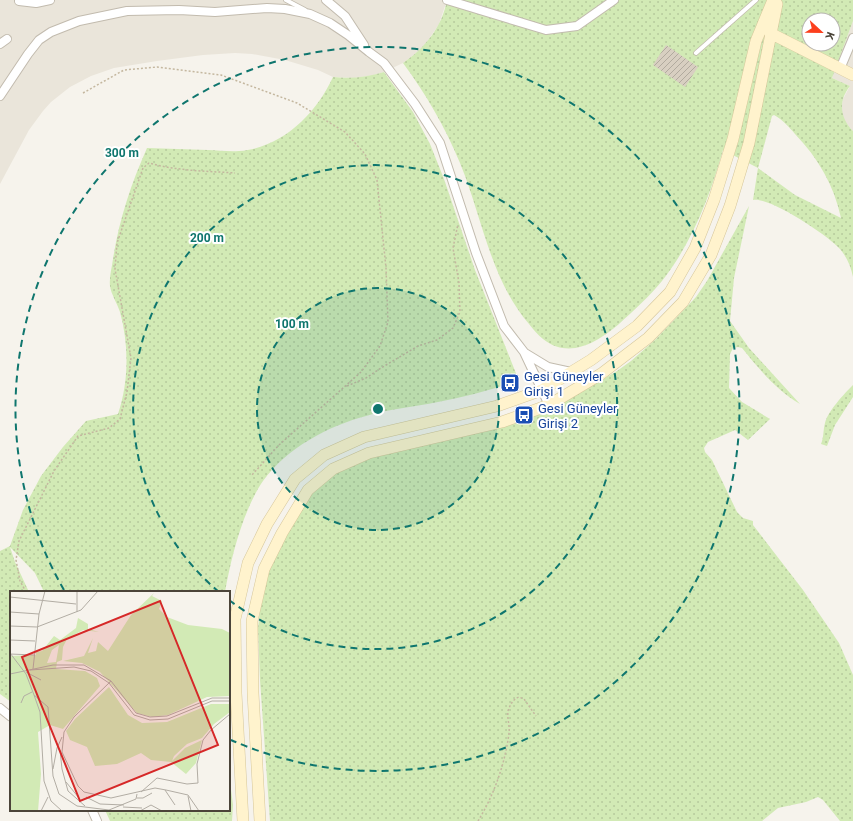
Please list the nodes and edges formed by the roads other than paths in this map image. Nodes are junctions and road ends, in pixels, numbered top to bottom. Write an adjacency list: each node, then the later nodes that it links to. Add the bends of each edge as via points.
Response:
1 (50, 0): 9 (street, via 36,3)
2 (286, 0): 10 (lane)
3 (326, 0): 13 (street, via 344,16)
4 (447, 0): 5 (street, via 546,30 577,26)
5 (614, 0)
6 (756, 0): 14 (lane)
7 (773, 0): 19 (street, via 756,41 733,139 714,200 695,248 670,292 637,326)
8 (777, 0): 11 (street)
9 (19, 1)
10 (310, 14): 13 (street, via 330,23); 17 (street, via 267,8 215,12 148,10 127,11 79,21 51,32 40,40)
11 (770, 33): 15 (street); 21 (street, via 749,143 730,206 711,255 683,302 648,338 601,374)
12 (853, 38): 15 (street)
13 (369, 52): 18 (street, via 384,63 440,143 476,254 504,326)
14 (696, 53)
15 (840, 68): 16 (street)
16 (853, 75)
17 (0, 96)
18 (524, 352): 19 (street, via 548,367); 20 (street)
19 (571, 372): 20 (street)
20 (542, 390): 21 (street); 26 (street, via 497,406 364,437 324,454 295,479 267,524 248,563 235,619)
21 (549, 406): 27 (street, via 502,422 369,453 333,469 308,490 282,532 264,569 252,621)
22 (0, 708): 23 (street)
23 (10, 716)
24 (92, 811): 25 (street)
25 (97, 821)
26 (243, 821)
27 (260, 821)

